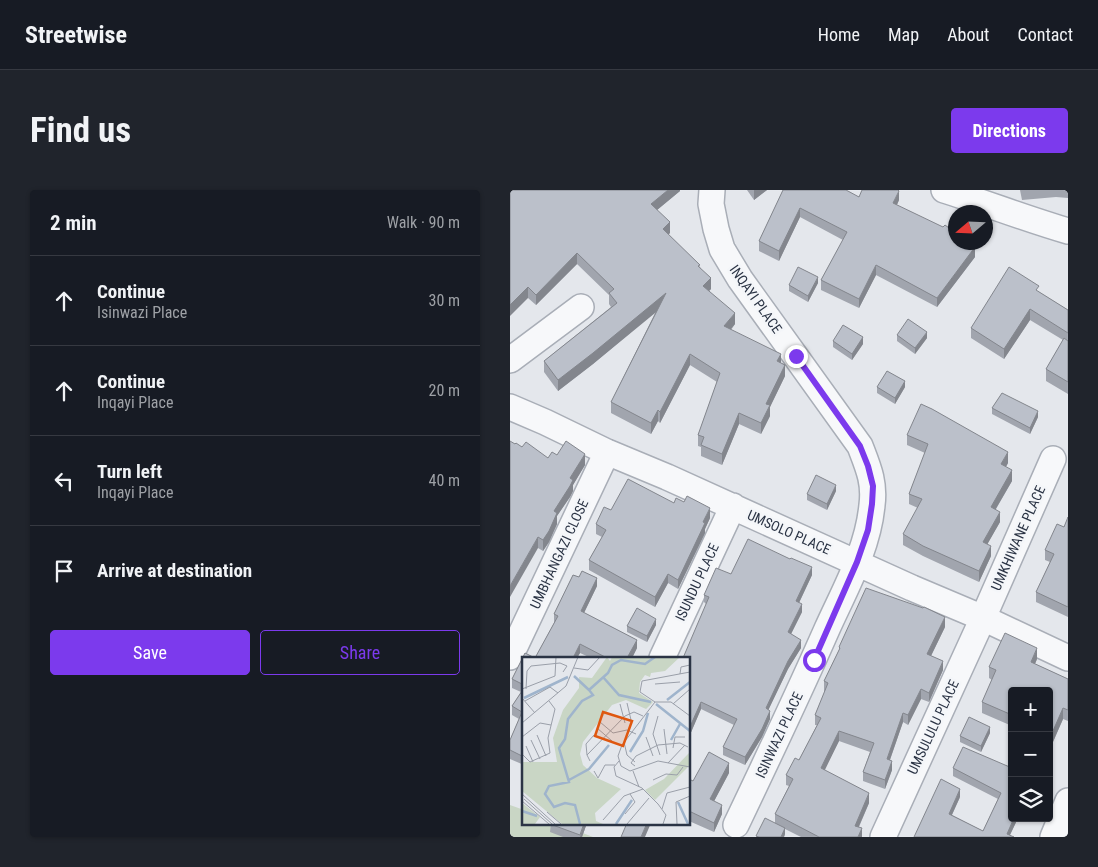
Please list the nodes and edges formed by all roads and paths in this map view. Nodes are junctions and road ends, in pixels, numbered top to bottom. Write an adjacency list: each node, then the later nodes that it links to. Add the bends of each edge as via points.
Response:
1 (712, 190): 11 (street, INQAYI PLACE, via 711,204 722,249 863,453 873,486 868,530)
2 (944, 190): 3 (street)
3 (976, 195): 4 (street)
4 (1068, 231)
5 (580, 307): 6 (street)
6 (510, 360)
7 (510, 407): 8 (street, UMSOLO PLACE)
8 (607, 452): 10 (street, UMSOLO PLACE); 13 (street, UMBHANGAZI CLOSE)
9 (1053, 459): 12 (street, UMKHIWANE PLACE)
10 (732, 506): 11 (street, UMSOLO PLACE); 14 (street, ISUNDU PLACE)
11 (857, 562): 12 (street, UMSOLO PLACE); 17 (street, ISINWAZI PLACE)
12 (983, 618): 15 (street, UMSOLO PLACE); 18 (street, UMSULULU PLACE)
13 (510, 657)
14 (662, 657)
15 (1068, 658)
16 (1068, 801): 19 (street)
17 (736, 825)
18 (883, 837)
19 (1053, 837)

